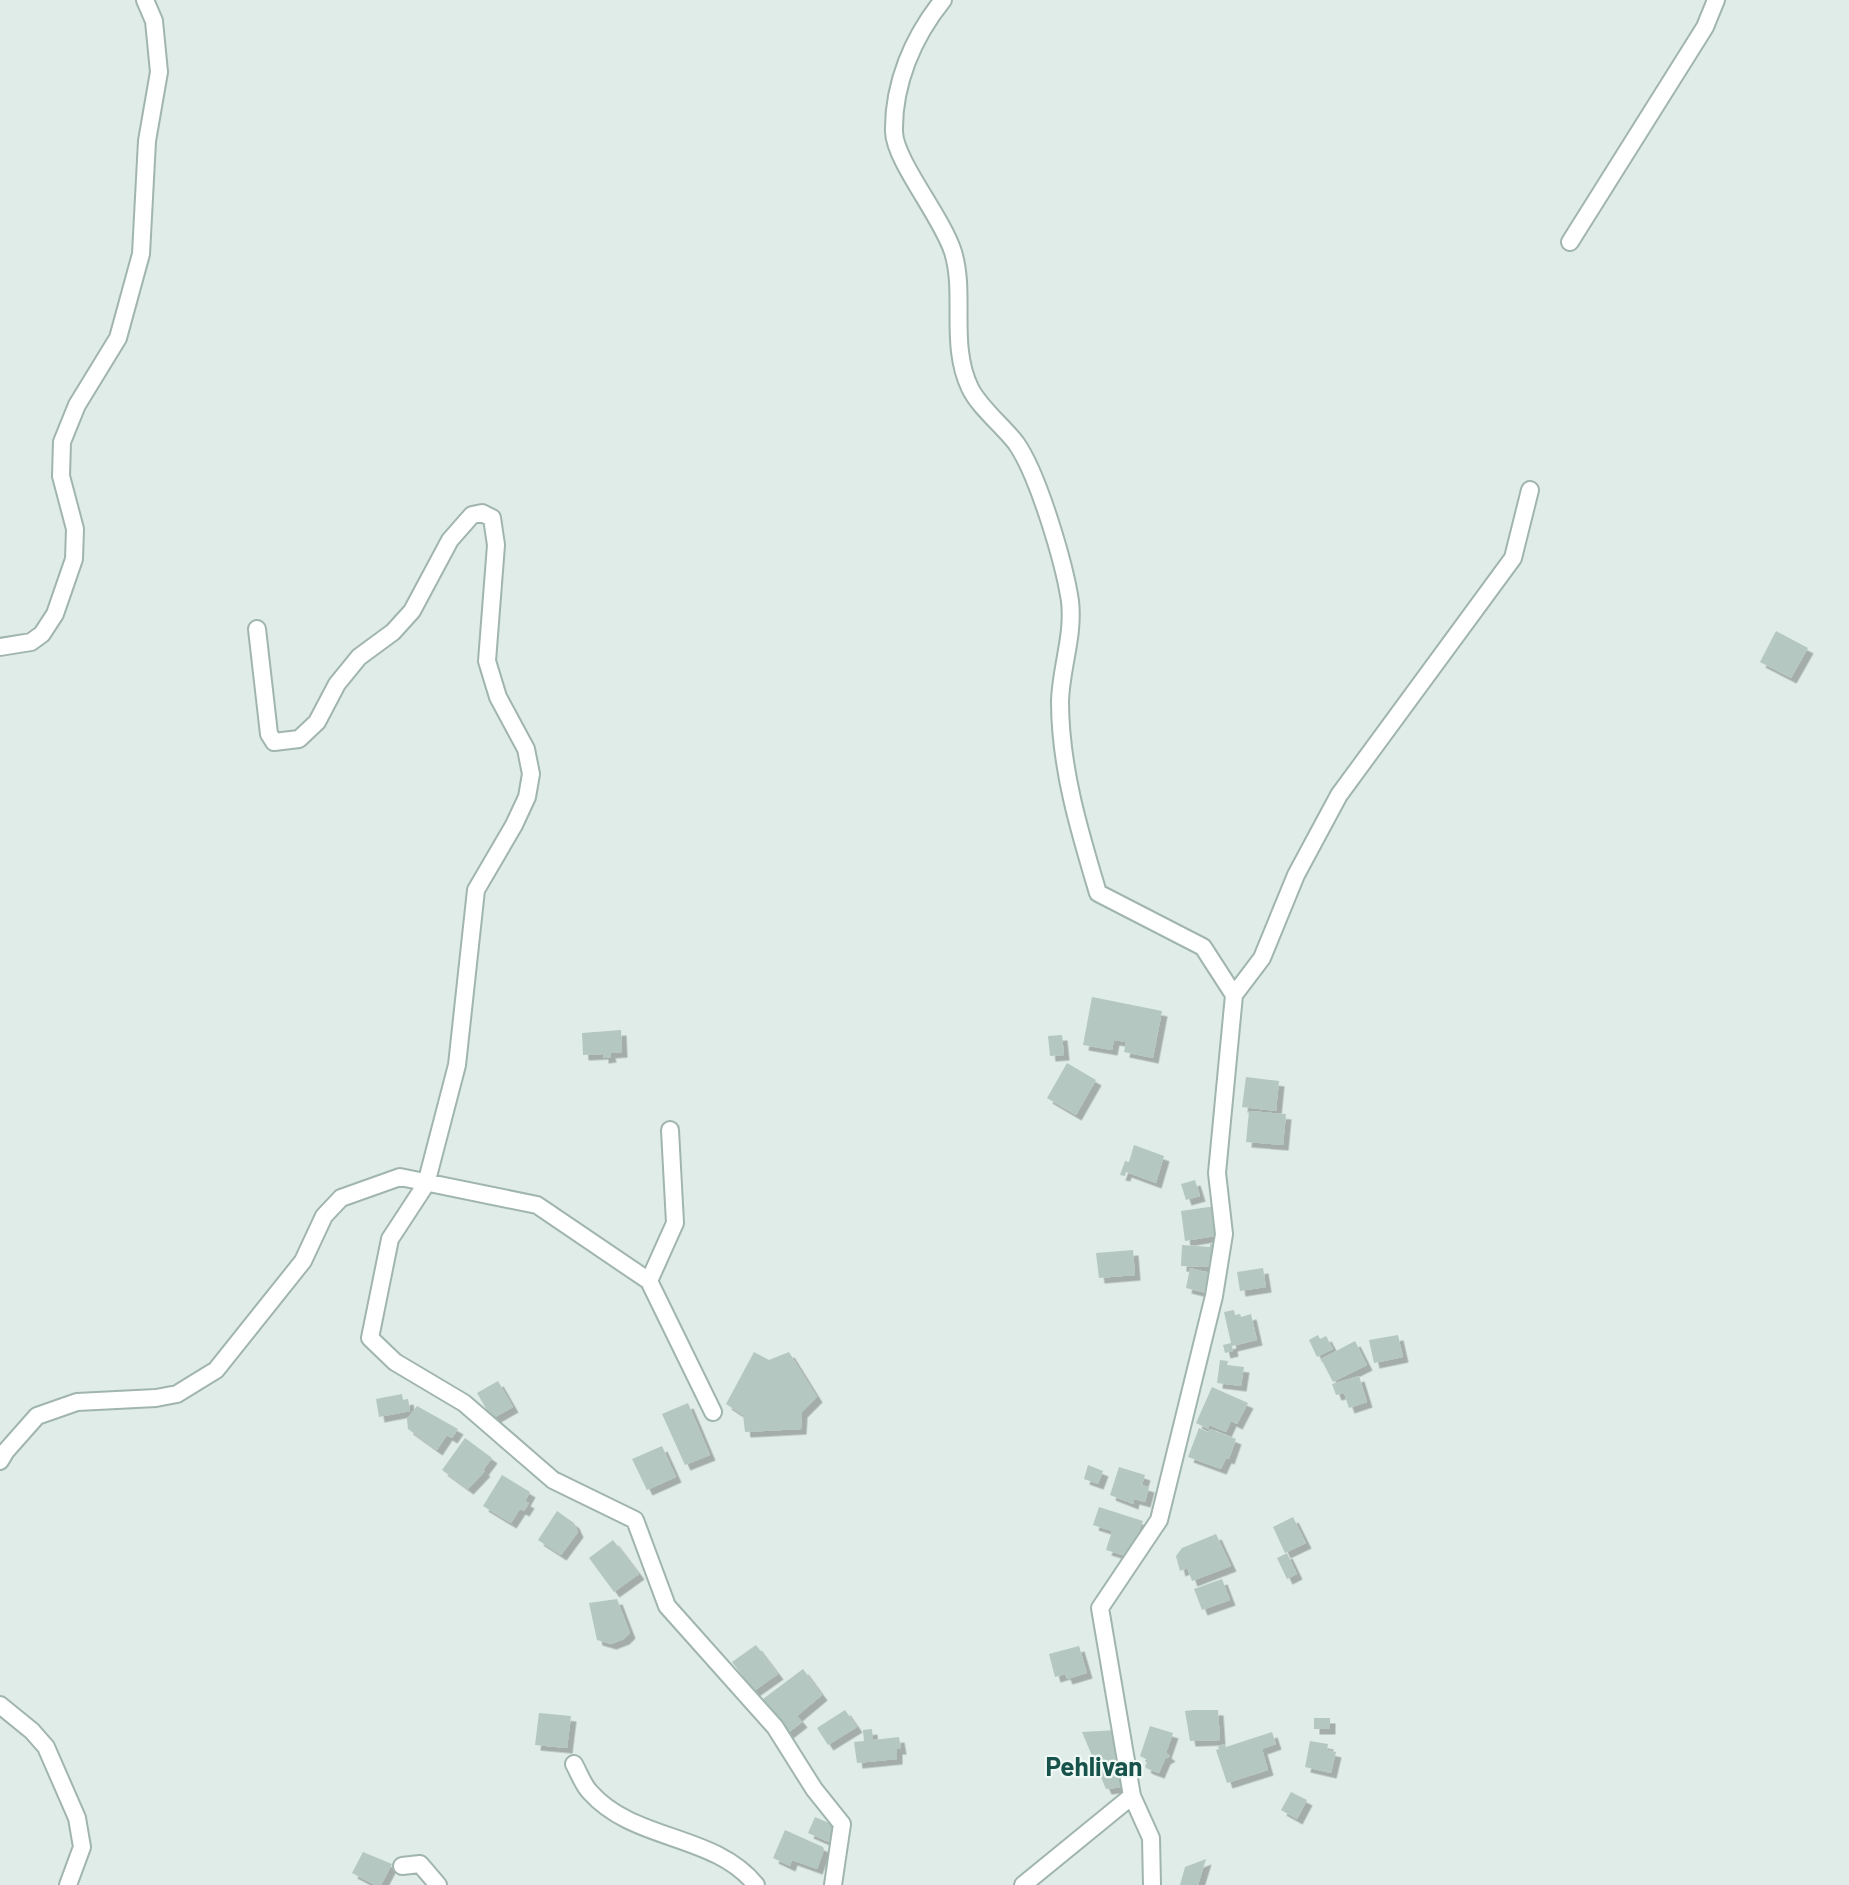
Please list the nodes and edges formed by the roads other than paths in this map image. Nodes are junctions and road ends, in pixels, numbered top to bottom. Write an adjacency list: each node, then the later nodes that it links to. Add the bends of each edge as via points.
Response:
1 (145, 0): 7 (street, via 154,21 159,72 147,141 141,254 118,338 77,405 62,442 61,476 75,529 74,559 55,614 42,634 31,642)
2 (943, 0): 8 (street, via 921,31 898,84 894,134 900,152 941,221 953,253 956,334 970,389 1031,467 1062,565 1070,602 1071,636 1060,698 1061,731 1073,811 1098,893 1203,947)
3 (1716, 0): 4 (street, via 1705,27)
4 (1570, 242)
5 (1530, 490): 8 (street, via 1514,558 1339,795 1296,875 1262,958)
6 (257, 629): 10 (street, via 269,734 274,742 299,739 317,722 337,684 359,657 412,612 450,540 472,515 482,513 492,518 496,545 487,661 498,697 526,749 531,774 527,797 514,825 476,890 457,1065)
7 (0, 647)
8 (1234, 995): 16 (street, via 1217,1173 1224,1234 1214,1296 1159,1520 1100,1608)
9 (670, 1130): 11 (street, via 675,1223)
10 (426, 1184): 11 (street, via 537,1205); 13 (street, via 400,1177 341,1198 324,1216 303,1261 216,1370 177,1394 78,1402 37,1416); 21 (street, via 390,1239 370,1338 395,1362 464,1403 553,1480 635,1520 667,1606 775,1727 814,1789 842,1824)
11 (649, 1281): 12 (street)
12 (713, 1412)
13 (0, 1461)
14 (0, 1705): 18 (street, via 33,1731 46,1747 77,1818 82,1847)
15 (574, 1764): 20 (street, via 590,1792 618,1815 673,1839 711,1850 744,1870)
16 (1132, 1796): 22 (street); 23 (street, via 1151,1838)
17 (402, 1866): 19 (street, via 420,1864)
18 (68, 1885)
19 (438, 1885)
20 (756, 1885)
21 (833, 1885)
22 (1023, 1885)
23 (1152, 1885)

